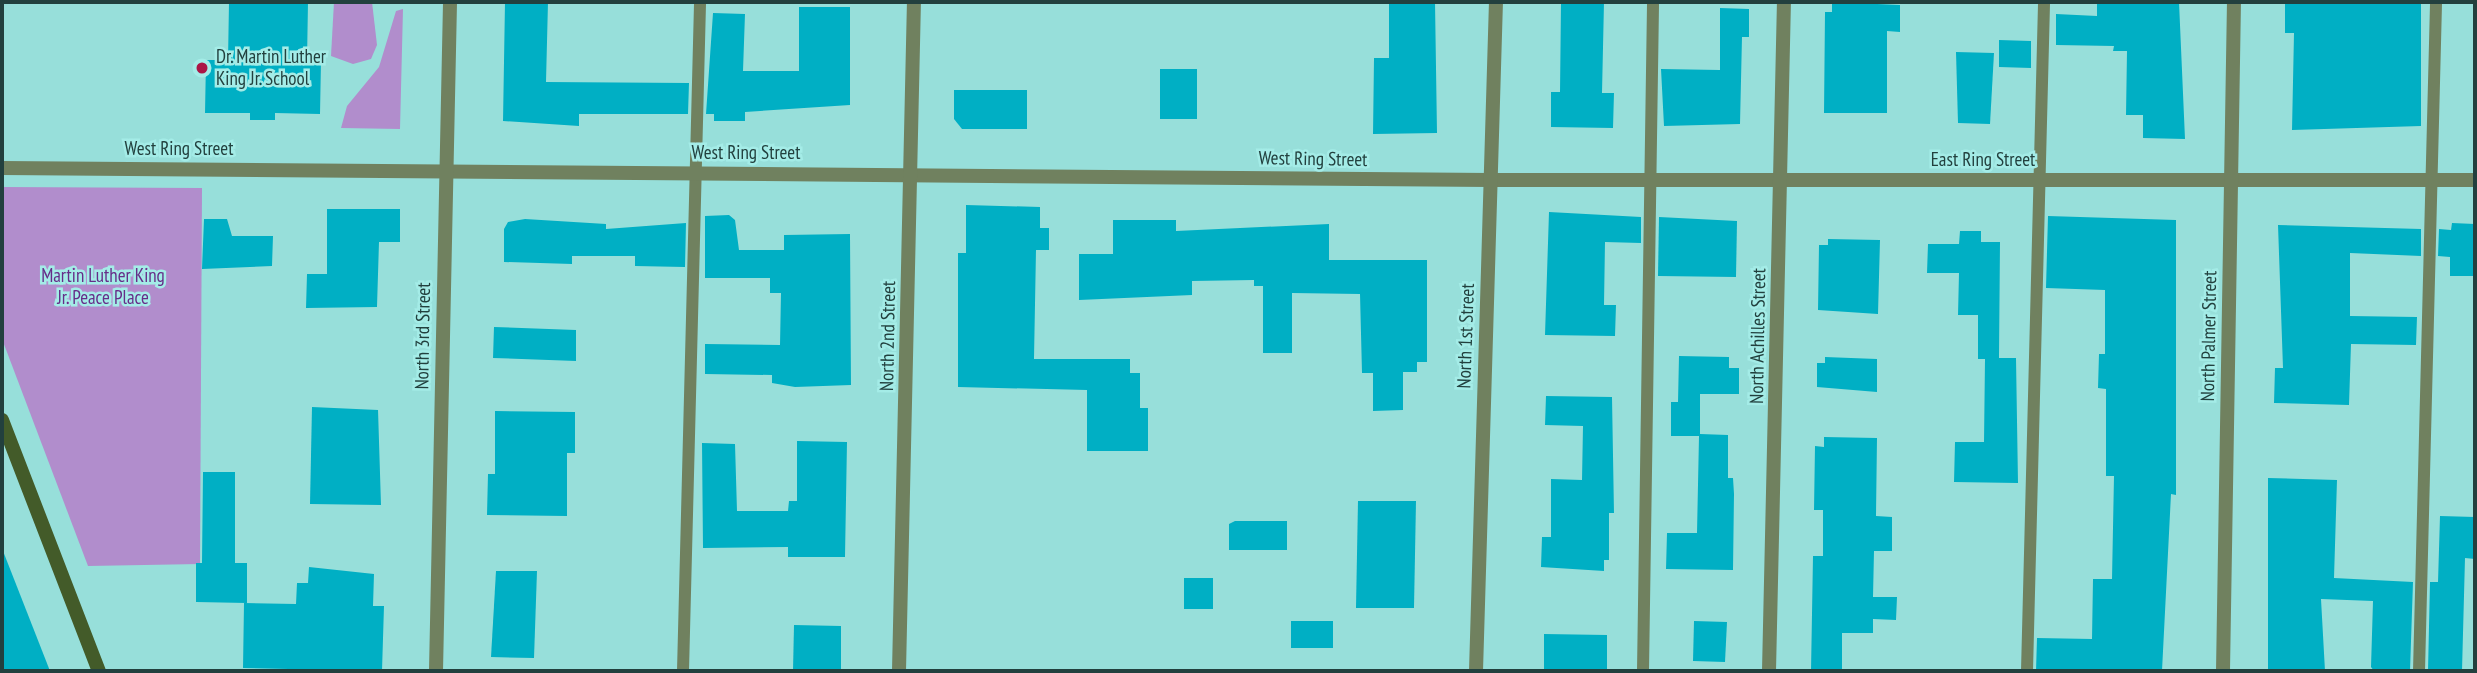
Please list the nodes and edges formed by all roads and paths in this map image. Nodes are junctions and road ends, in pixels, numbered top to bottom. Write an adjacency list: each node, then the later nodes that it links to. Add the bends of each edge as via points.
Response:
1 (450, 2): 11 (street, North 3rd Street)
2 (700, 2): 12 (lane)
3 (914, 2): 13 (street, North 2nd Street)
4 (1496, 2): 18 (street, North 1st Street)
5 (1653, 2): 19 (lane)
6 (1784, 2): 15 (street, North Achilles Street)
7 (2044, 2): 16 (lane)
8 (2234, 2): 14 (street, North Palmer Street)
9 (2436, 2): 17 (lane)
10 (2, 168): 11 (street, West Ring Street)
11 (446, 169): 12 (street, West Ring Street); 23 (street, North 3rd Street)
12 (698, 172): 13 (street, West Ring Street); 24 (lane)
13 (912, 174): 18 (street, West Ring Street); 25 (street, North 2nd Street)
14 (2230, 178): 16 (street, East Ring Street); 17 (street, East Ring Street); 30 (street, North Palmer Street)
15 (1782, 179): 16 (street, East Ring Street); 19 (street, East Ring Street); 28 (street, North Achilles Street)
16 (2037, 179): 29 (lane)
17 (2431, 179): 20 (street, East Ring Street); 31 (lane)
18 (1490, 180): 19 (street, East Ring Street); 26 (street, North 1st Street)
19 (1650, 180): 27 (lane)
20 (2475, 180)
21 (2, 420): 22 (main road)
22 (99, 671)
23 (436, 671)
24 (683, 671)
25 (899, 671)
26 (1476, 671)
27 (1643, 671)
28 (1769, 671)
29 (2027, 671)
30 (2223, 671)
31 (2419, 671)

